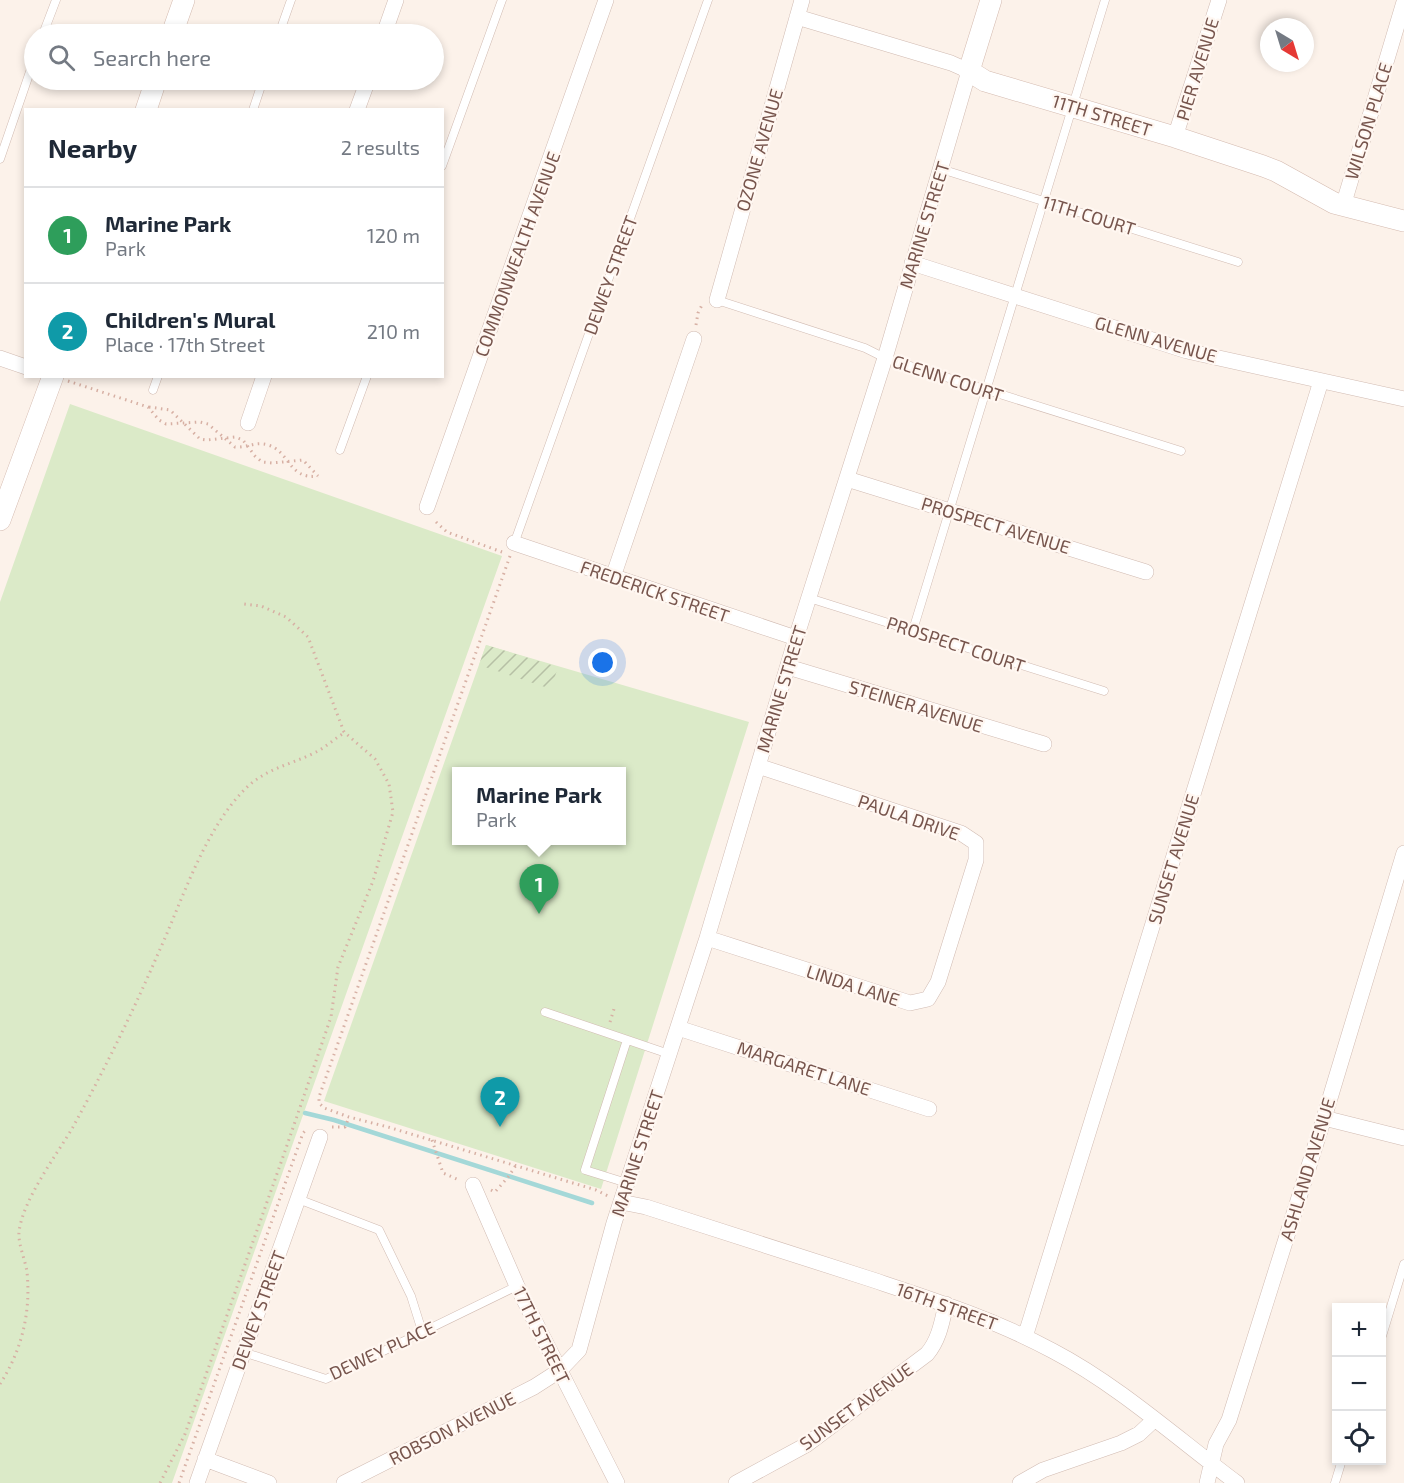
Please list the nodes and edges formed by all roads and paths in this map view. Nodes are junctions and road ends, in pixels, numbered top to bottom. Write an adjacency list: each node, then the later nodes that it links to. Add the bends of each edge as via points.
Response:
1 (56, 0): 14 (lane)
2 (184, 0): 15 (street)
3 (291, 0): 16 (lane)
4 (396, 0): 17 (street)
5 (502, 0): 29 (lane)
6 (606, 0): 59 (street, COMMONWEALTH AVENUE)
7 (708, 0): 63 (lane, DEWEY STREET)
8 (802, 0): 13 (street, OZONE AVENUE)
9 (991, 0): 18 (street, MARINE STREET)
10 (1105, 0): 23 (lane)
11 (1218, 0): 27 (street, PIER AVENUE)
12 (1404, 2): 32 (street, WILSON PLACE)
13 (798, 17): 18 (street, 11TH STREET); 37 (street, OZONE AVENUE)
14 (48, 24)
15 (176, 24)
16 (283, 24)
17 (388, 24)
18 (969, 71): 23 (street, 11TH STREET, via 986,81); 30 (street, MARINE STREET)
19 (24, 89): 28 (lane)
20 (153, 90): 24 (street)
21 (260, 90): 25 (lane)
22 (364, 90): 26 (street)
23 (1074, 106): 27 (street, 11TH STREET); 31 (lane)
24 (147, 108)
25 (254, 108)
26 (358, 108)
27 (1175, 137): 32 (street, 11TH STREET, via 1276,171)
28 (0, 159)
29 (444, 160)
30 (941, 169): 31 (lane, 11TH COURT); 35 (street, MARINE STREET)
31 (1044, 201): 34 (lane, 11TH COURT); 36 (lane)
32 (1343, 206): 33 (street, 11TH STREET)
33 (1404, 221)
34 (1238, 262)
35 (912, 263): 36 (street, GLENN AVENUE); 40 (street, MARINE STREET)
36 (1016, 297): 46 (street, GLENN AVENUE, via 1187,351); 48 (lane)
37 (717, 300): 38 (path, via 702,304); 40 (lane, GLENN COURT)
38 (694, 339): 65 (street)
39 (0, 358): 41 (street)
40 (885, 358): 48 (lane, GLENN COURT); 58 (street, MARINE STREET)
41 (24, 366)
42 (59, 378): 50 (path); 61 (street)
43 (157, 378): 47 (lane)
44 (263, 378): 51 (street)
45 (366, 378): 55 (lane)
46 (1321, 381): 49 (street, GLENN AVENUE); 99 (street, SUNSET AVENUE)
47 (153, 390)
48 (987, 391): 56 (lane, GLENN COURT); 60 (lane)
49 (1404, 399)
50 (148, 407): 52 (path, via 170,410); 52 (path, via 166,424)
51 (248, 423)
52 (184, 424): 53 (path, via 207,424); 53 (path, via 200,439)
53 (223, 438): 54 (path, via 236,447); 54 (path, via 235,437)
54 (246, 446): 57 (path, via 262,462); 57 (path, via 270,445)
55 (340, 450)
56 (1181, 451)
57 (288, 461): 57 (path, via 302,475 318,476 303,460)
58 (847, 479): 60 (street, PROSPECT AVENUE); 66 (street, MARINE STREET)
59 (427, 507)
60 (949, 511): 64 (street, PROSPECT AVENUE); 68 (lane)
61 (0, 520)
62 (436, 522): 63 (path, via 447,532 504,553)
63 (513, 547): 65 (street, FREDERICK STREET); 85 (path, via 318,1097 324,1108)
64 (1146, 572)
65 (614, 577): 69 (street, FREDERICK STREET)
66 (809, 597): 68 (lane, PROSPECT COURT); 69 (street, MARINE STREET)
67 (244, 604): 72 (path, via 261,606 286,617 308,636)
68 (913, 630): 71 (lane, PROSPECT COURT)
69 (796, 638): 70 (street, MARINE STREET)
70 (788, 667): 73 (street, STEINER AVENUE); 74 (street, MARINE STREET)
71 (1104, 692)
72 (344, 732): 102 (path, via 317,752 274,768 247,787 226,812 201,856 119,1036 74,1125 29,1201 19,1233 27,1271 28,1303 22,1341); 107 (path, via 375,759 389,784 393,812 373,881 338,967 331,1017 284,1154 185,1434)
73 (1044, 744)
74 (758, 766): 76 (street, PAULA DRIVE, via 961,833 976,843 976,860); 77 (street, MARINE STREET)
75 (1404, 853): 83 (street, ASHLAND AVENUE)
76 (955, 928): 77 (street, LINDA LANE, via 938,982 928,999 910,1003)
77 (707, 938): 79 (street, MARINE STREET)
78 (545, 1012): 80 (lane)
79 (678, 1028): 81 (street, MARINE STREET); 82 (street, MARGARET LANE)
80 (627, 1040): 81 (lane); 90 (lane, via 585,1170)
81 (669, 1054): 90 (street, MARINE STREET)
82 (929, 1109)
83 (1324, 1118): 87 (street); 105 (street, ASHLAND AVENUE)
84 (389, 1122): 85 (path)
85 (388, 1127): 88 (path)
86 (320, 1137): 92 (street, DEWEY STREET)
87 (1404, 1138)
88 (432, 1140): 89 (path); 91 (path, via 443,1173)
89 (516, 1166): 91 (path, via 495,1191); 93 (path, via 596,1190)
90 (627, 1183): 93 (street, MARINE STREET)
91 (473, 1185): 95 (street, 17TH STREET)
92 (298, 1198): 98 (lane, via 379,1230 411,1296); 100 (street, DEWEY STREET)
93 (621, 1202): 96 (street, 16TH STREET); 101 (street, MARINE STREET, via 579,1350)
94 (1404, 1264): 97 (lane)
95 (517, 1286): 98 (lane, DEWEY PLACE); 101 (street, 17TH STREET)
96 (946, 1304): 99 (street, 16TH STREET); 112 (street, SUNSET AVENUE, via 934,1346 927,1354 806,1445)
97 (1386, 1323)
98 (422, 1332): 100 (lane, DEWEY PLACE, via 326,1379)
99 (1025, 1337): 103 (street, 16TH STREET, via 1076,1365)
100 (243, 1352): 104 (street, DEWEY STREET)
101 (559, 1371): 110 (street, ROBSON AVENUE); 111 (street, 17TH STREET)
102 (0, 1384)
103 (1154, 1420): 105 (street, 16TH STREET); 113 (street, via 1121,1443 1043,1470)
104 (205, 1460): 108 (street, DEWEY STREET); 109 (street)
105 (1212, 1463): 114 (street, ASHLAND AVENUE); 115 (street, 16TH STREET)
106 (1341, 1465): 116 (lane)
107 (160, 1483)
108 (197, 1483)
109 (269, 1483)
110 (344, 1483)
111 (617, 1483)
112 (736, 1483)
113 (1020, 1483)
114 (1207, 1483)
115 (1238, 1483)
116 (1335, 1483)

